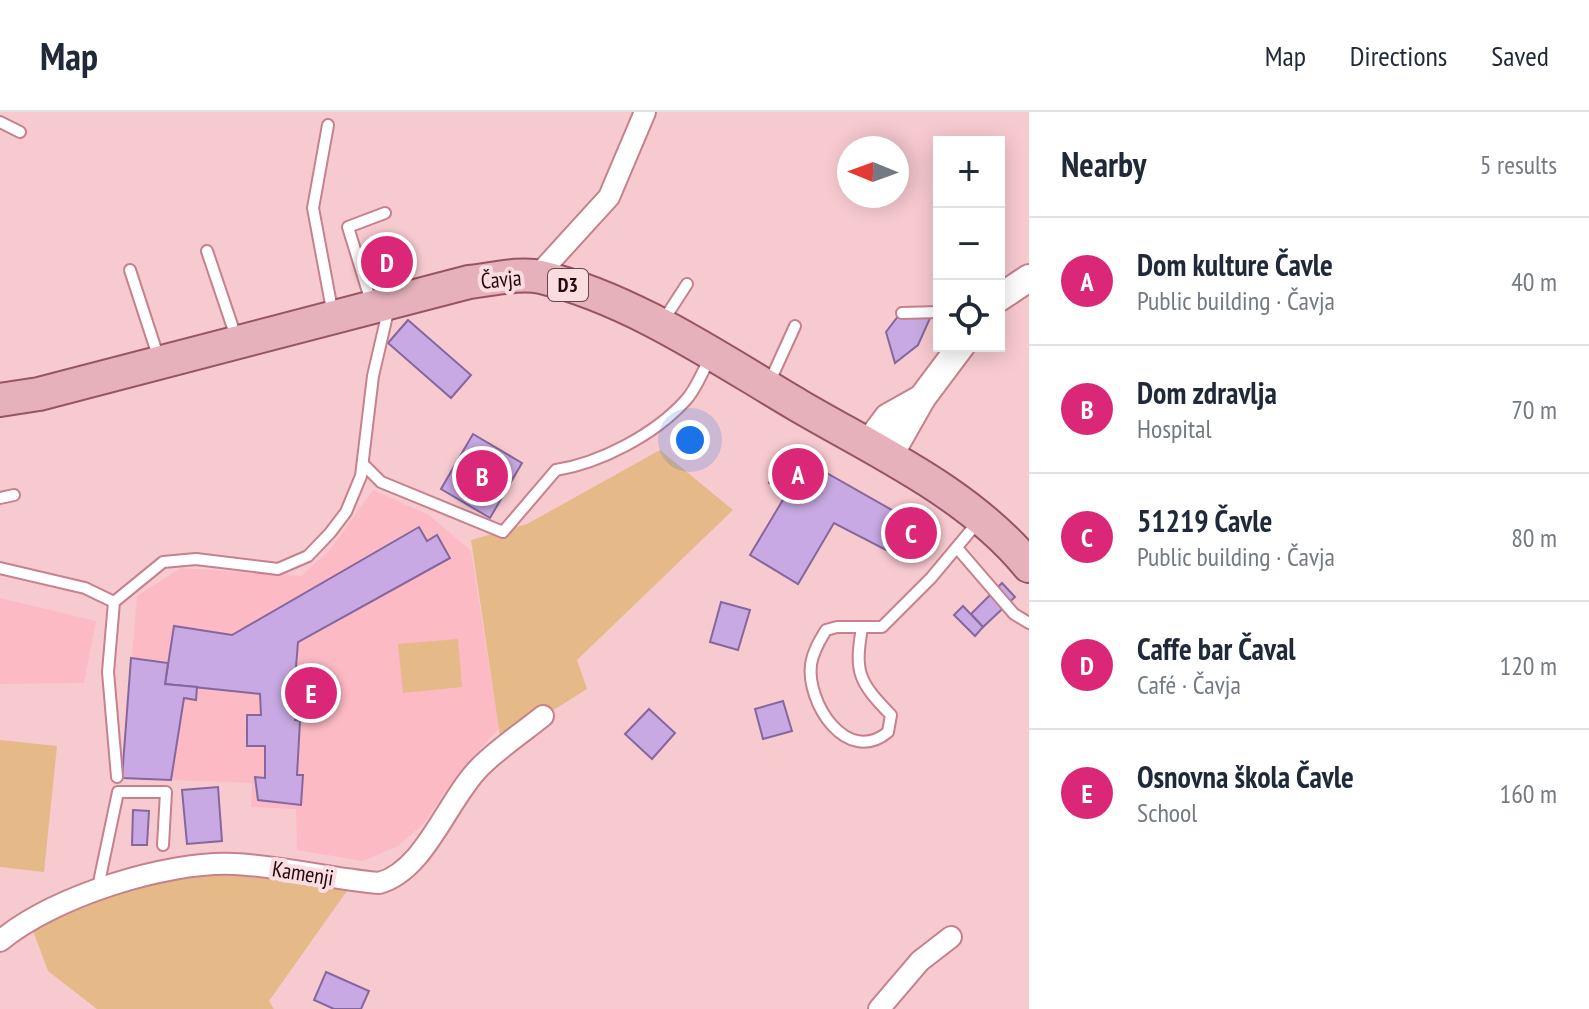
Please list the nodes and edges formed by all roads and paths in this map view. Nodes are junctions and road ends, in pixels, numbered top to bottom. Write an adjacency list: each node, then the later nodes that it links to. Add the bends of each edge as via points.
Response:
1 (645, 112): 8 (street, via 609,197)
2 (0, 122): 4 (lane)
3 (328, 125): 15 (lane, via 313,208)
4 (20, 132)
5 (385, 213): 12 (lane, via 348,227)
6 (207, 251): 18 (lane)
7 (130, 270): 21 (lane)
8 (537, 276): 12 (main road, Čavja / D3, via 469,282); 16 (main road, Čavja / D3, via 589,291)
9 (1029, 278): 11 (street)
10 (687, 284): 16 (lane)
11 (1005, 294)
12 (382, 304): 15 (main road, Čavja / D3); 25 (lane)
13 (933, 312): 14 (lane)
14 (902, 313)
15 (333, 317): 18 (main road, Čavja / D3)
16 (659, 326): 20 (main road, Čavja / D3)
17 (795, 326): 22 (lane)
18 (238, 342): 21 (main road, Čavja / D3)
19 (956, 352): 24 (street, via 922,398 888,417)
20 (711, 354): 22 (main road, Čavja / D3); 25 (lane, via 685,402 587,465 556,470 503,532 381,482)
21 (160, 362): 23 (main road, Čavja / D3)
22 (767, 387): 24 (main road, Čavja / D3)
23 (0, 400)
24 (877, 452): 28 (main road, Čavja / D3)
25 (363, 464): 32 (lane, via 346,512 308,556 278,569 177,558 163,562)
26 (14, 495): 27 (lane)
27 (0, 498)
28 (981, 518): 29 (lane); 30 (main road, Čavja / D3)
29 (958, 549): 33 (lane, via 1014,614); 34 (lane, via 882,627)
30 (1029, 566)
31 (0, 568): 32 (lane, via 85,588)
32 (114, 602): 36 (lane, via 108,672)
33 (1029, 623)
34 (862, 628): 34 (lane, via 826,630 811,662 811,682 836,730 865,743 888,732 891,715 863,684 856,664)
35 (543, 716): 38 (street, Kamenji, via 480,767 394,879 351,881 233,864 187,866)
36 (117, 777)
37 (163, 845): 38 (lane, via 166,792 118,792)
38 (98, 887): 40 (street, Kamenji)
39 (951, 937): 41 (street, via 920,961)
40 (1, 938)
41 (879, 1009)

